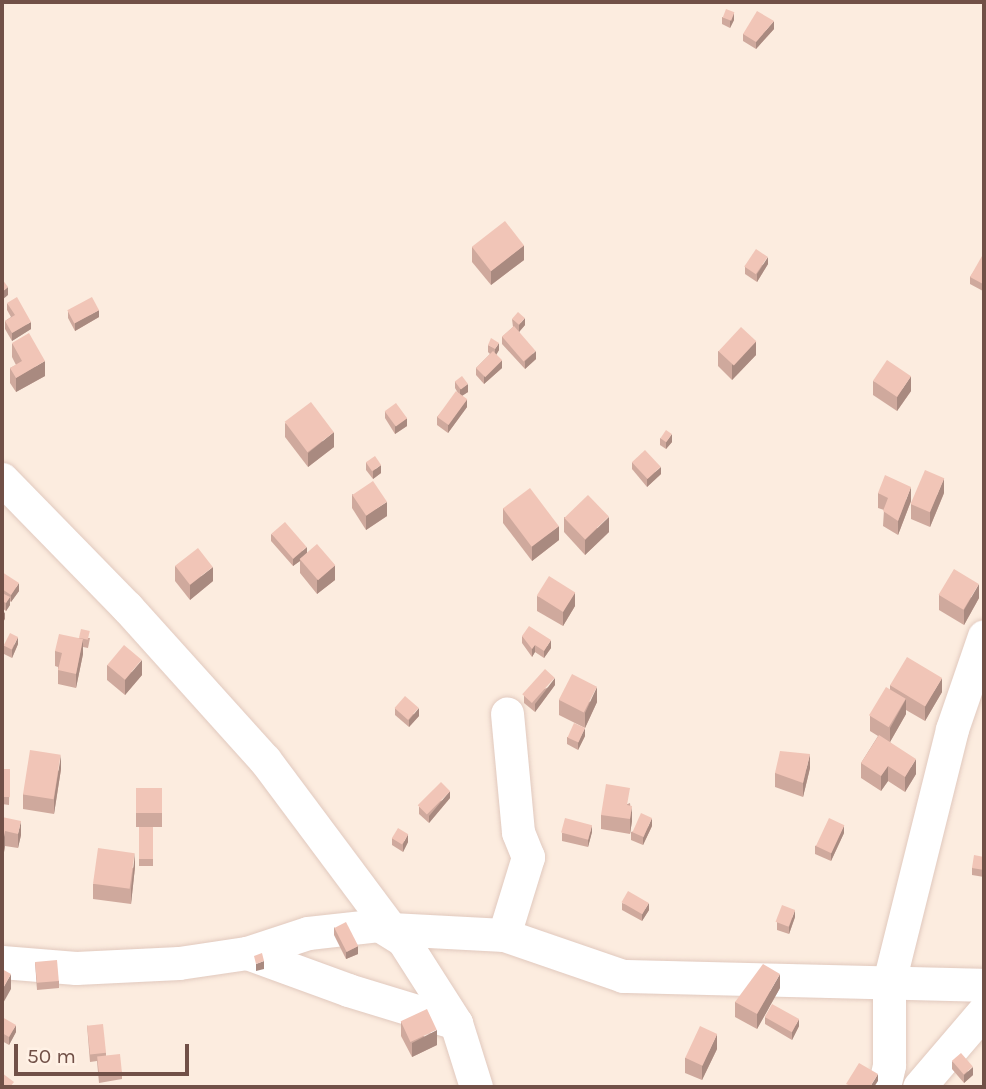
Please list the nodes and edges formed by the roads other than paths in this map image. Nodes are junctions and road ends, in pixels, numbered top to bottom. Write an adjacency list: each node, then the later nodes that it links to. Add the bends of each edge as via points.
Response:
1 (2, 480): 4 (street, via 127,607 265,760)
2 (984, 636): 8 (street, via 953,729)
3 (507, 714): 5 (street, via 518,832 528,857)
4 (391, 929): 5 (street); 6 (street, via 379,925 308,933); 11 (street)
5 (504, 935): 8 (street, via 623,976)
6 (247, 953): 7 (street, via 76,968); 11 (street)
7 (2, 962)
8 (889, 982): 9 (street); 14 (street, via 889,1065)
9 (984, 985)
10 (984, 1012): 12 (street)
11 (456, 1023): 13 (street)
12 (929, 1083)
13 (476, 1087)
14 (884, 1087)

